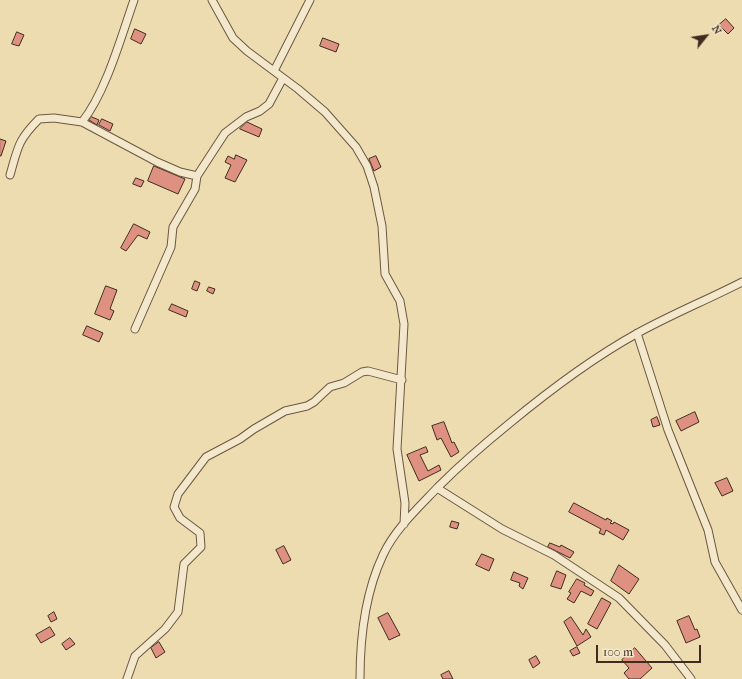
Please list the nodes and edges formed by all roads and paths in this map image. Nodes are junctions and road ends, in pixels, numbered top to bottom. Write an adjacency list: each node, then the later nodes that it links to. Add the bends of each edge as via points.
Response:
1 (134, 0): 6 (street, via 110,68 91,111)
2 (212, 0): 4 (street, via 233,38)
3 (310, 0): 4 (street)
4 (274, 71): 5 (street)
5 (283, 78): 8 (street, via 269,104 225,133); 12 (street, via 340,127 356,147 366,166 374,187 382,226 385,274 403,311)
6 (82, 122): 7 (street, via 54,118 39,119 27,130 19,143); 8 (street, via 157,162 180,172)
7 (10, 175)
8 (198, 176): 10 (street, via 195,189 173,228 170,247)
9 (742, 282): 11 (street)
10 (135, 329)
11 (637, 333): 13 (street, via 598,356 542,396 480,446); 17 (street, via 668,430 708,530 715,562)
12 (402, 380): 14 (street, via 397,449); 18 (street, via 368,371 362,372 344,383 330,387 311,404 285,411 201,461 178,494 174,506 180,518 200,533 201,547 184,564 178,612 165,629 135,656)
13 (437, 488): 15 (street); 20 (street, via 502,529 554,555 619,598 666,645)
14 (405, 503): 15 (street); 16 (street)
15 (416, 510): 16 (street)
16 (404, 524): 19 (street, via 384,553 373,577 364,624)
17 (742, 610)
18 (127, 679)
19 (360, 679)
20 (691, 679)

